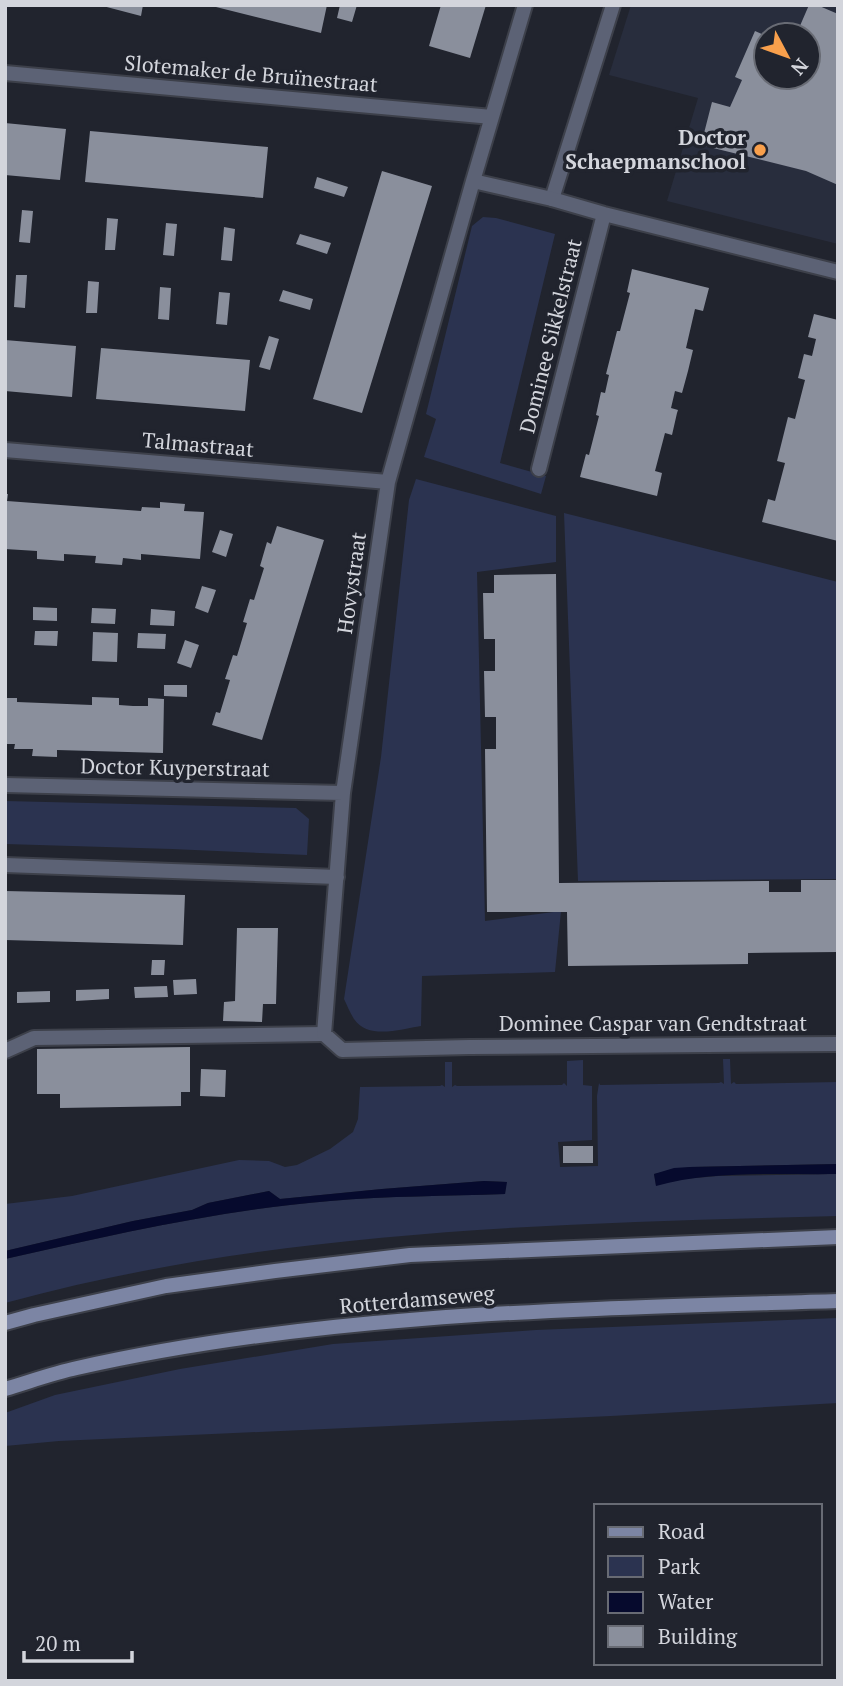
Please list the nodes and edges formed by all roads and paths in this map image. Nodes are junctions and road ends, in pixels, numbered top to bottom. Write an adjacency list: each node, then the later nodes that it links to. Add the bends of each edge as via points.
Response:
1 (525, 5): 4 (street, Hovystraat)
2 (612, 5): 6 (street)
3 (5, 73): 4 (street, Slotemaker de Bruïnestraat)
4 (492, 117): 5 (street, Hovystraat)
5 (473, 181): 6 (street, Dominee Sikkelstraat); 11 (street, Hovystraat)
6 (552, 199): 7 (street, Dominee Sikkelstraat)
7 (604, 214): 8 (street, Dominee Sikkelstraat); 10 (street, Dominee Sikkelstraat)
8 (838, 272)
9 (5, 450): 11 (street, Talmastraat)
10 (539, 469)
11 (388, 482): 13 (street, Hovystraat)
12 (5, 785): 13 (street, Doctor Kuyperstraat)
13 (343, 793): 15 (street, Hovystraat)
14 (5, 865): 15 (street)
15 (337, 877): 16 (street, Hovystraat)
16 (324, 1034): 17 (street, Dominee Caspar van Gendtstraat, via 342,1049); 18 (street, via 34,1038)
17 (838, 1044)
18 (5, 1051)
19 (838, 1237): 21 (main road, Rotterdamseweg, via 410,1255 166,1286)
20 (838, 1301): 22 (main road, Rotterdamseweg, via 552,1310 390,1321 206,1343 75,1368)
21 (5, 1323)
22 (5, 1388)

